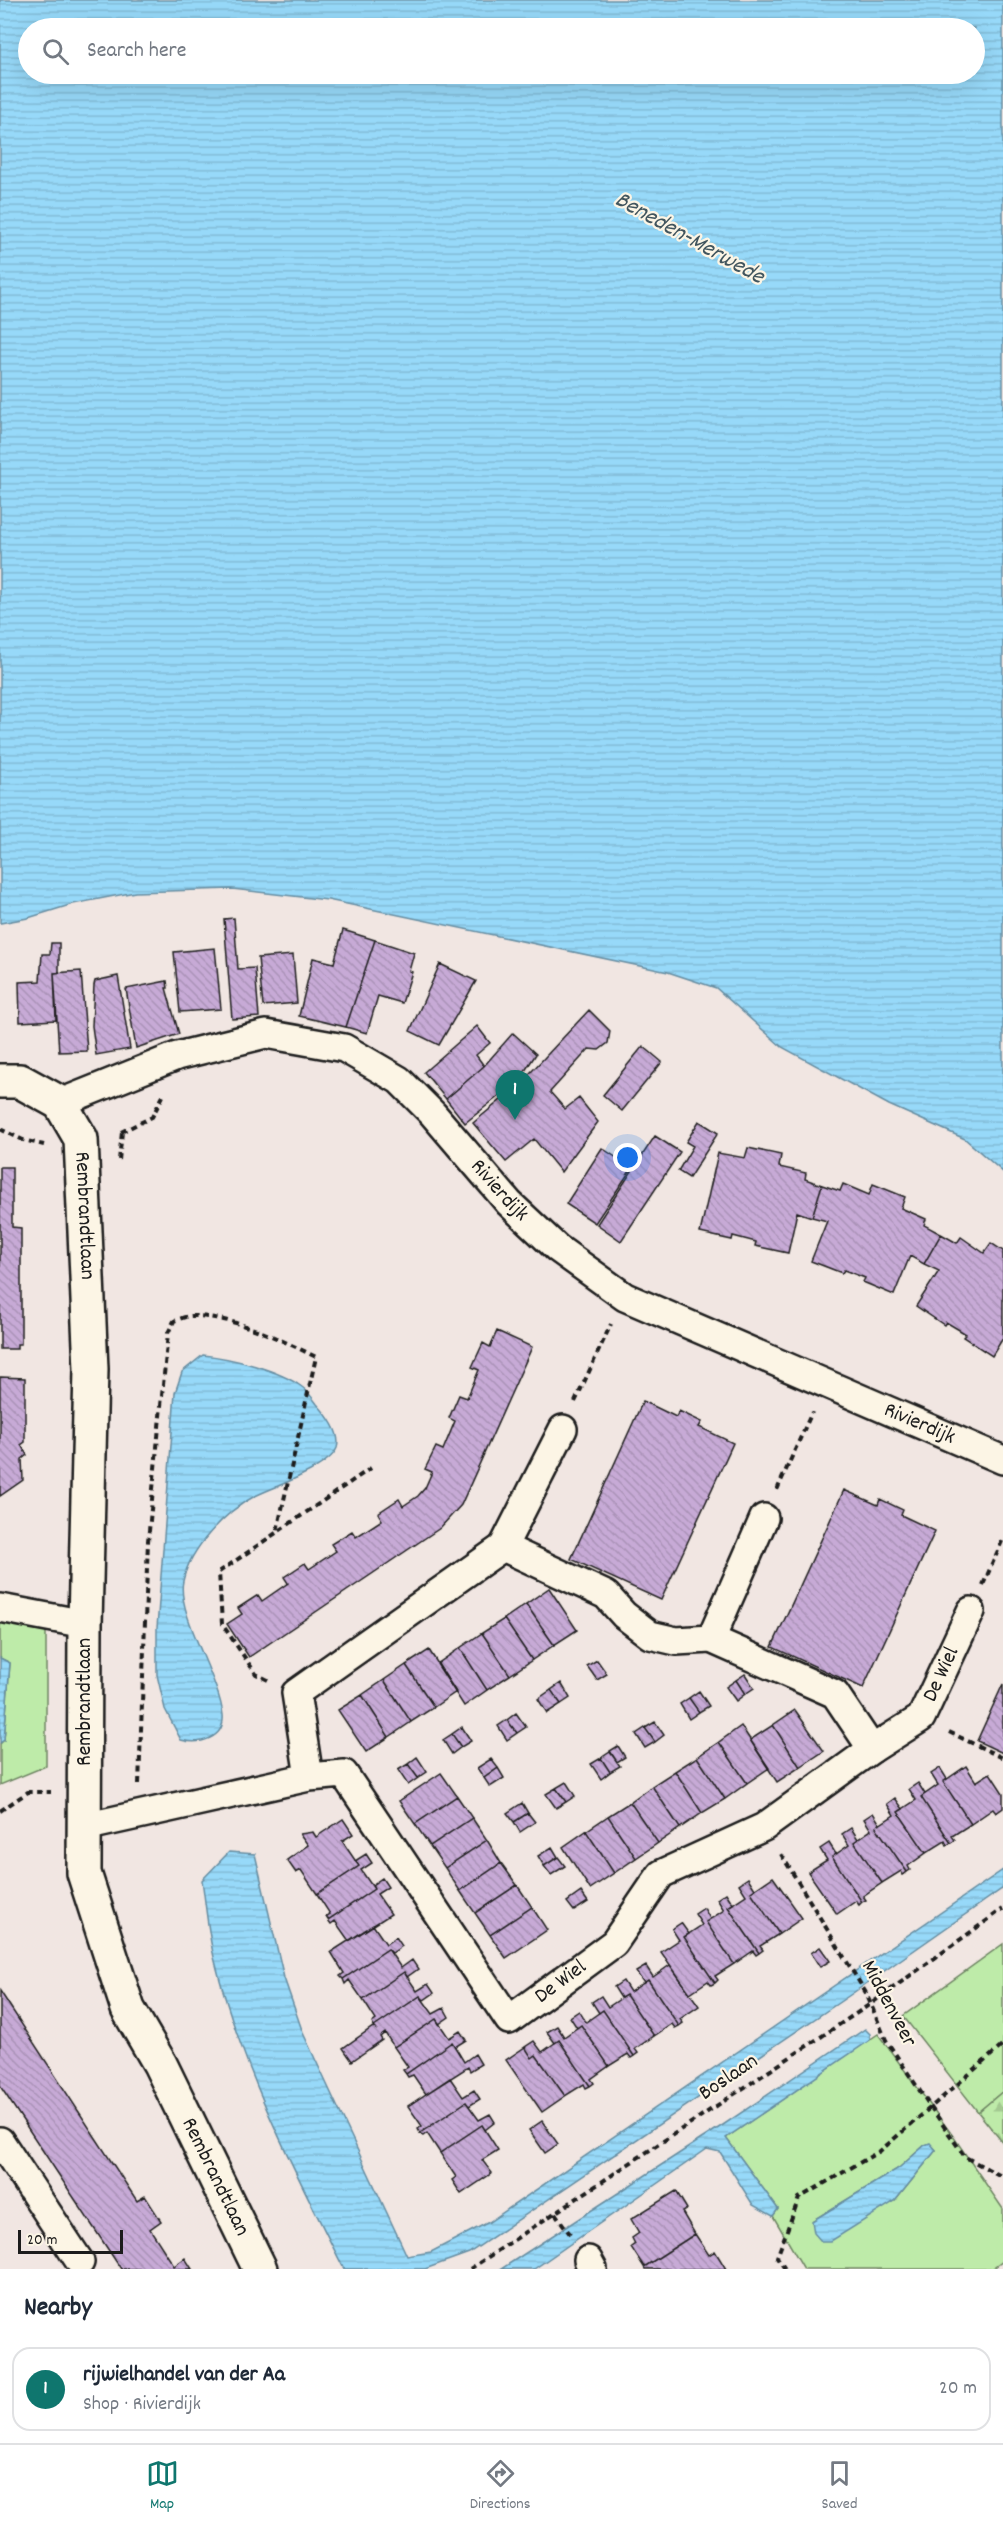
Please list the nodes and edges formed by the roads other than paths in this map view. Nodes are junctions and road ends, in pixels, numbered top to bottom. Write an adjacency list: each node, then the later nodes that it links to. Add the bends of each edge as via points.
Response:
1 (0, 1081): 2 (street, via 20,1081)
2 (60, 1103): 4 (street, Rivierdijk, via 177,1056 266,1034 344,1048 399,1080 509,1203 557,1248 624,1296); 9 (street, Rembrandtlaan, via 81,1139 91,1369)
3 (562, 1429): 6 (street)
4 (1003, 1460)
5 (764, 1518): 10 (street)
6 (503, 1547): 10 (street, via 606,1595 624,1616 650,1635 676,1641); 12 (street, via 296,1693)
7 (0, 1608): 9 (street)
8 (971, 1611): 11 (street, De Wiel, via 921,1719)
9 (85, 1624): 13 (street, Rembrandtlaan)
10 (711, 1639): 11 (street, via 835,1694)
11 (872, 1749): 12 (street, De Wiel, via 764,1827 661,1874 614,1943 509,2020 344,1774)
12 (309, 1777): 13 (street, De Wiel)
13 (84, 1827): 16 (street, Rembrandtlaan, via 84,1873 128,2009 160,2064)
14 (0, 2141): 15 (street)
15 (80, 2262)
16 (260, 2269)

